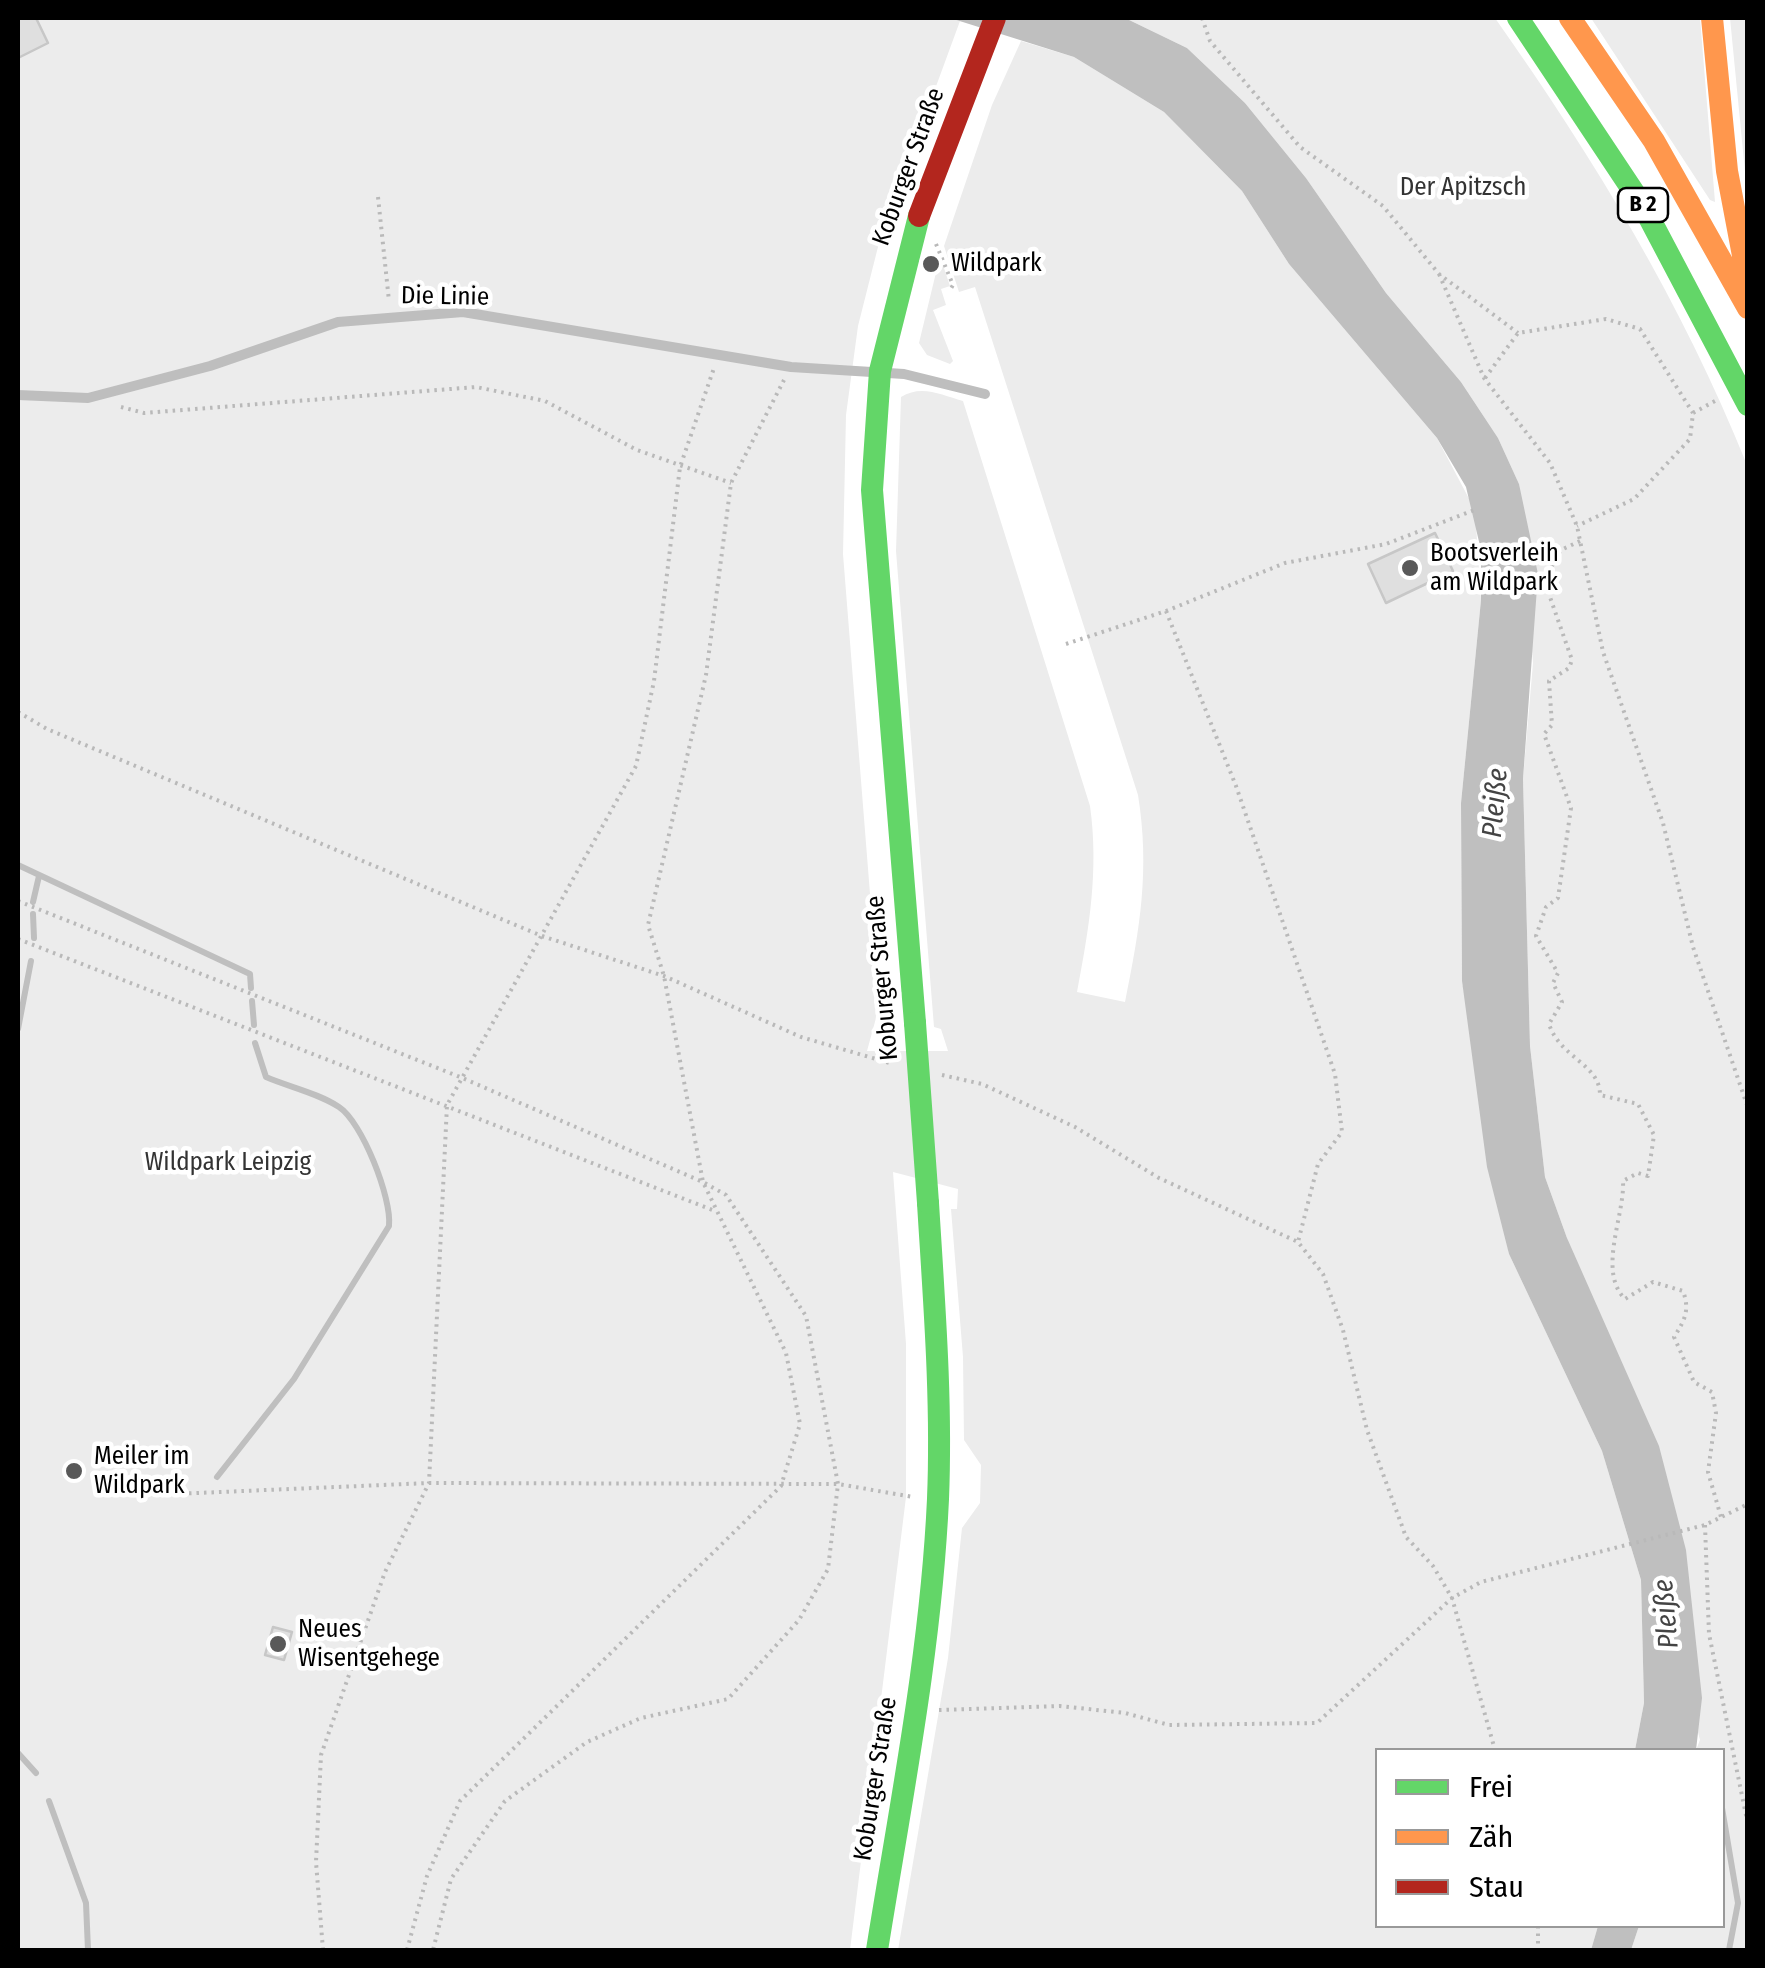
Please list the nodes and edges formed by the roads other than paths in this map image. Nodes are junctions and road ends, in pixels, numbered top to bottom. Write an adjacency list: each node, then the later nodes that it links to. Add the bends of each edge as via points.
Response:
1 (995, 18): 7 (main road, Koburger Straße, via 915,223)
2 (1518, 18): 10 (main road, B 2, via 1672,252)
3 (1570, 18): 6 (main road, B 2, via 1654,140)
4 (1712, 18): 5 (main road)
5 (1748, 282)
6 (1748, 308)
7 (879, 373): 8 (lane, Die Linie); 9 (lane, Die Linie, via 792,367 463,312 338,322 88,398); 11 (main road, Koburger Straße, bridge, via 872,483 878,608 928,1203 938,1498)
8 (985, 394)
9 (18, 395)
10 (1748, 405)
11 (877, 1950)

